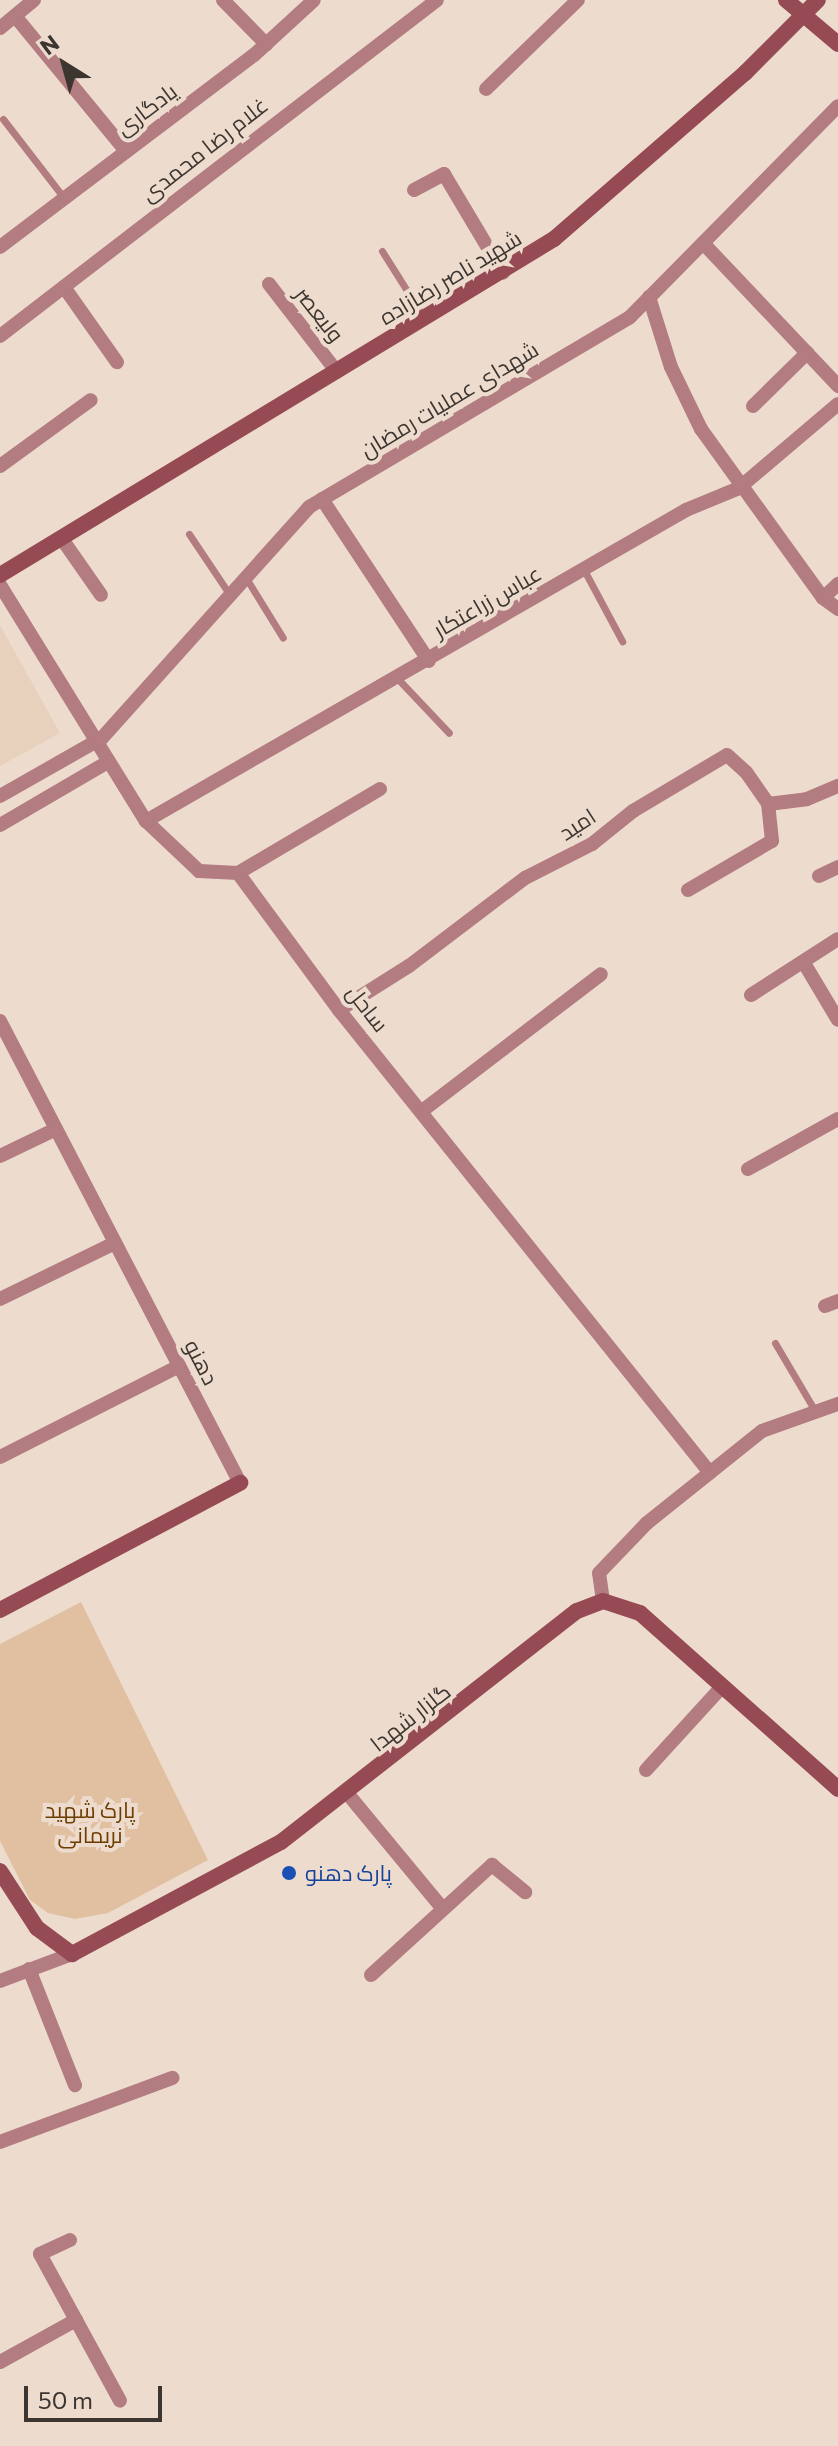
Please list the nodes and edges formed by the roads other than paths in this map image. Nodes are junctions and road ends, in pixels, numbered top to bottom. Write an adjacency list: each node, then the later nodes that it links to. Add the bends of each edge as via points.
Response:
1 (34, 0): 8 (street)
2 (223, 0): 11 (street)
3 (314, 0): 11 (street, یادگاری)
4 (437, 0): 24 (street, غلام رضا محمدی)
5 (578, 0): 13 (street)
6 (786, 0): 9 (street)
7 (818, 0): 9 (street, شهید ناصر رضازاده)
8 (15, 16): 10 (street); 16 (street)
9 (802, 16): 12 (street); 22 (street, شهید ناصر رضازاده, via 554,239)
10 (0, 28)
11 (266, 44): 16 (street, یادگاری)
12 (838, 44)
13 (486, 89)
14 (838, 106): 20 (street, شهدای عملیات رمضان)
15 (3, 119): 18 (lane)
16 (126, 151): 18 (street, یادگاری)
17 (414, 190): 22 (street, via 444,174)
18 (64, 198): 19 (street, یادگاری)
19 (3, 237)
20 (703, 243): 25 (street, شهدای عملیات رمضان); 28 (street)
21 (382, 251): 26 (lane)
22 (503, 273): 26 (street, شهید ناصر رضازاده)
23 (269, 284): 30 (street, ولیعصر)
24 (64, 287): 27 (street, غلام رضا محمدی); 29 (street)
25 (649, 297): 36 (street, via 683,392); 37 (street, شهدای عملیات رمضان, via 630,317)
26 (424, 318): 30 (street, شهید ناصر رضازاده)
27 (0, 336)
28 (807, 353): 31 (street); 34 (street)
29 (117, 362)
30 (337, 372): 39 (street, شهید ناصر رضازاده)
31 (838, 386)
32 (91, 400): 35 (street)
33 (838, 404): 36 (street, عباس زراعتکار)
34 (753, 406)
35 (0, 466)
36 (739, 488): 40 (street, عباس زراعتکار, via 686,510); 47 (street)
37 (322, 499): 42 (street, شهدای عملیات رمضان); 51 (street)
38 (189, 534): 46 (lane)
39 (62, 539): 41 (street, شهید ناصر رضازاده); 45 (street)
40 (584, 570): 50 (lane); 51 (street, عباس زراعتکار)
41 (0, 575)
42 (246, 578): 46 (street, شهدای عملیات رمضان); 49 (lane)
43 (838, 584): 47 (street)
44 (0, 585): 54 (street)
45 (101, 595)
46 (230, 595): 54 (street, شهدای عملیات رمضان)
47 (823, 598): 48 (street)
48 (838, 609)
49 (283, 638)
50 (622, 641)
51 (429, 661): 52 (street, عباس زراعتکار)
52 (398, 679): 53 (lane); 60 (street, عباس زراعتکار)
53 (449, 733)
54 (95, 742): 55 (street); 58 (street, شهدای عملیات رمضان)
55 (108, 762): 60 (street); 61 (street)
56 (838, 786): 59 (street, via 807,799)
57 (380, 789): 63 (street)
58 (0, 796)
59 (768, 804): 65 (street, via 772,841); 70 (street, امید, via 727,755 633,811 592,844 525,878 409,966)
60 (146, 821): 63 (street, via 199,871)
61 (0, 825)
62 (838, 867): 64 (street)
63 (238, 873): 70 (street, ساحل)
64 (819, 876)
65 (688, 890)
66 (838, 939): 67 (street)
67 (804, 963): 69 (street); 71 (street)
68 (601, 974): 73 (street)
69 (751, 995)
70 (339, 1010): 73 (street, ساحل)
71 (838, 1020)
72 (0, 1021): 75 (street, دهنو)
73 (422, 1111): 85 (street, ساحل)
74 (838, 1119): 77 (street)
75 (56, 1129): 76 (street); 78 (street, دهنو)
76 (0, 1156)
77 (748, 1169)
78 (115, 1243): 79 (street); 81 (street, دهنو)
79 (0, 1299)
80 (775, 1343): 83 (lane)
81 (179, 1366): 84 (street); 86 (street, دهنو)
82 (838, 1404): 83 (street)
83 (815, 1411): 85 (street, via 762,1431)
84 (0, 1457)
85 (710, 1473): 87 (street, via 647,1523 599,1573)
86 (240, 1483): 88 (street, دهنو)
87 (603, 1601): 89 (street, via 640,1613); 92 (street, گلزار شهدا, via 577,1611)
88 (0, 1610)
89 (721, 1688): 90 (street); 91 (street)
90 (646, 1770)
91 (838, 1789)
92 (347, 1793): 95 (street); 96 (street, گلزار شهدا, via 281,1842)
93 (0, 1871): 96 (street, via 37,1928)
94 (525, 1892): 95 (street, via 492,1865)
95 (442, 1908): 98 (street)
96 (72, 1954): 97 (street)
97 (29, 1969): 99 (street); 101 (street)
98 (371, 1975)
99 (0, 1981)
100 (172, 2078): 102 (street)
101 (75, 2085)
102 (0, 2142)
103 (70, 2240): 104 (street, via 40,2254)
104 (76, 2320): 105 (street); 106 (street)
105 (0, 2362)
106 (120, 2401)

